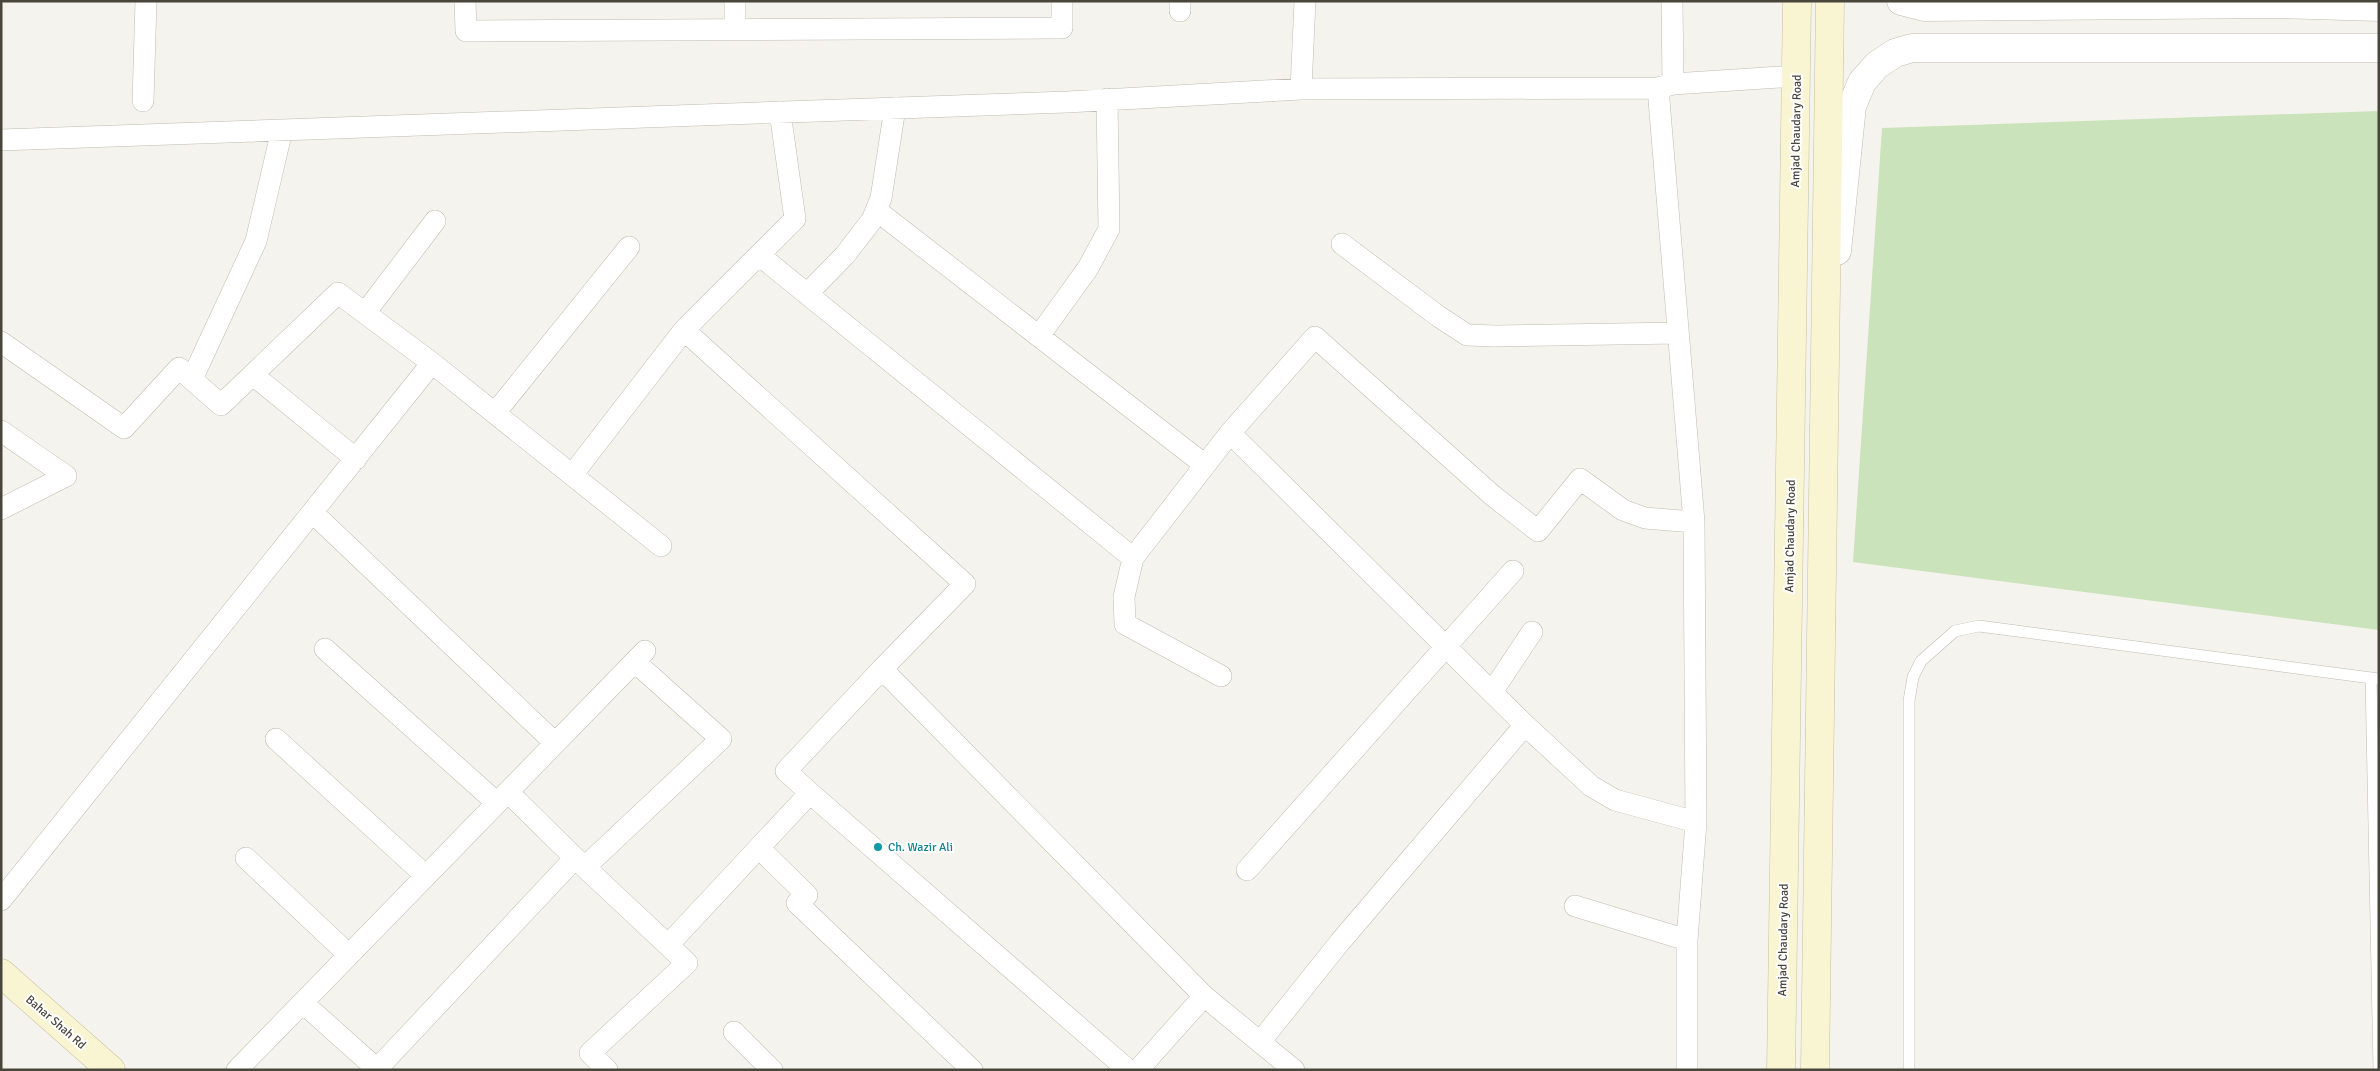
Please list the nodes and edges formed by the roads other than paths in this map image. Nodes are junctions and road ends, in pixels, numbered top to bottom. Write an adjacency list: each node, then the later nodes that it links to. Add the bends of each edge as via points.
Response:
1 (146, 1): 17 (street)
2 (465, 1): 11 (street, via 466,31)
3 (734, 1): 11 (street)
4 (1062, 1): 11 (street, via 1062,28)
5 (1305, 1): 15 (street)
6 (1672, 1): 14 (street)
7 (1797, 1): 13 (main road, Amjad Chaudary Road)
8 (1830, 1): 36 (main road)
9 (1900, 1): 10 (street, via 1924,7 2276,4)
10 (2379, 7)
11 (735, 30)
12 (2379, 48): 36 (street, via 1912,48 1895,53 1877,65 1862,82 1852,106)
13 (1796, 76): 14 (street); 87 (main road, Amjad Chaudary Road)
14 (1666, 86): 15 (street); 30 (street)
15 (1301, 90): 16 (street)
16 (1107, 99): 18 (street); 31 (street, via 1109,229 1088,268)
17 (143, 101)
18 (895, 108): 19 (street); 22 (street, via 881,198)
19 (780, 112): 20 (street); 26 (street, via 795,219)
20 (282, 130): 21 (street); 35 (street, via 256,241)
21 (1, 140)
22 (876, 210): 27 (street, via 845,255); 31 (street)
23 (436, 221): 28 (street)
24 (1342, 244): 30 (street, via 1467,334)
25 (629, 247): 37 (street)
26 (759, 255): 27 (street); 29 (street)
27 (807, 294): 47 (street)
28 (365, 313): 33 (street); 34 (street, via 338,293)
29 (684, 330): 42 (street); 52 (street, via 965,584)
30 (1678, 333): 45 (street)
31 (1039, 336): 41 (street)
32 (1, 342): 35 (street, via 124,428 180,368)
33 (432, 363): 37 (street); 40 (street)
34 (253, 375): 35 (street, via 221,405); 40 (street)
35 (192, 379)
36 (1824, 384): 88 (main road)
37 (495, 414): 42 (street)
38 (1, 431): 43 (street, via 66,476)
39 (1230, 433): 41 (street); 45 (street, via 1315,337 1492,495 1538,531 1580,479 1623,510 1645,518); 50 (street)
40 (356, 459): 44 (street)
41 (1205, 464): 47 (street)
42 (572, 475): 46 (street)
43 (1, 509)
44 (313, 513): 58 (street); 67 (street)
45 (1694, 522): 61 (street)
46 (660, 546)
47 (1134, 558): 53 (street, via 1124,596 1125,624)
48 (1514, 571): 50 (street)
49 (1532, 632): 55 (street)
50 (1447, 647): 55 (street); 65 (street)
51 (325, 649): 60 (street)
52 (882, 669): 59 (street, via 786,771); 73 (street)
53 (1221, 676)
54 (2375, 678): 89 (lane, via 1979,626 1955,631 1938,645 1921,661 1913,677 1909,701); 90 (lane)
55 (1492, 692): 56 (street)
56 (1525, 726): 61 (street, via 1591,786 1615,800); 76 (street, via 1340,942)
57 (276, 739): 66 (street)
58 (555, 743): 60 (street); 64 (street, via 640,656 721,739)
59 (810, 793): 62 (street); 83 (street)
60 (502, 798): 64 (street); 66 (street)
61 (1696, 822): 69 (street)
62 (759, 848): 70 (street); 82 (street, via 808,895 797,903)
63 (246, 858): 71 (street)
64 (580, 863): 70 (street); 77 (street)
65 (1247, 870)
66 (426, 876): 71 (street)
67 (1, 900)
68 (1575, 906): 69 (street)
69 (1686, 940): 86 (street)
70 (668, 945): 80 (street, via 687,963 590,1053)
71 (349, 955): 74 (street)
72 (1, 973): 78 (main road, Bahar Shah Rd)
73 (1204, 996): 76 (street); 84 (street)
74 (303, 1003): 77 (street); 79 (street)
75 (734, 1032): 81 (street)
76 (1260, 1042): 85 (street)
77 (377, 1069)
78 (111, 1070)
79 (237, 1070)
80 (607, 1070)
81 (772, 1070)
82 (972, 1070)
83 (1128, 1070)
84 (1138, 1070)
85 (1294, 1070)
86 (1687, 1070)
87 (1781, 1070)
88 (1816, 1070)
89 (1909, 1070)
90 (2378, 1070)

